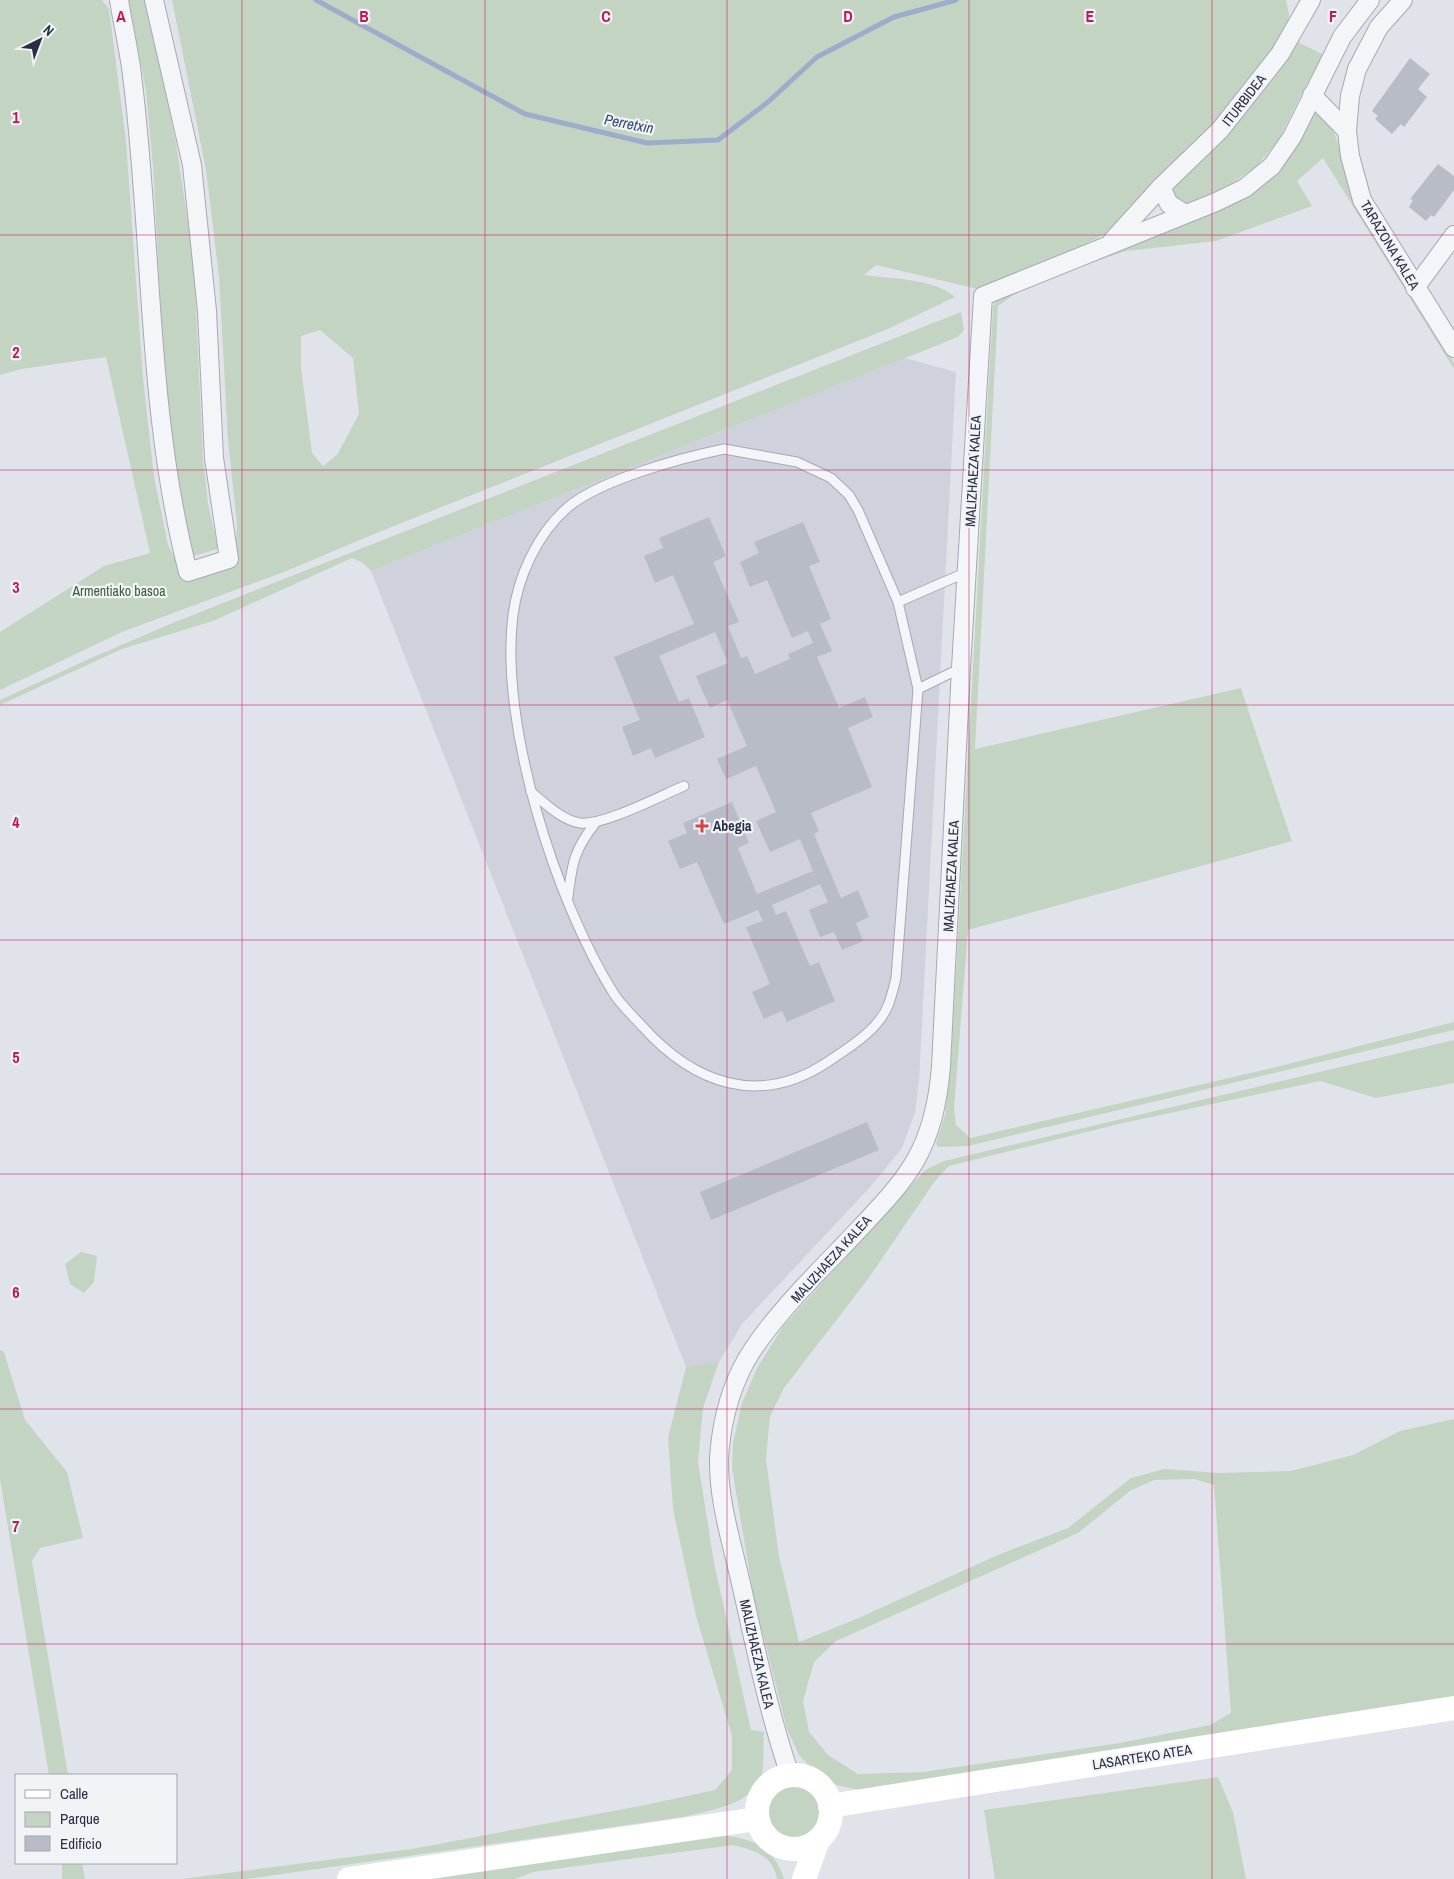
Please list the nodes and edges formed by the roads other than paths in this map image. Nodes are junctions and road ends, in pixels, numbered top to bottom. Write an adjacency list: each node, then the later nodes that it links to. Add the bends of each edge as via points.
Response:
1 (119, 0): 2 (street, via 132,73 141,163 159,418 172,509 188,572 229,559 214,458 207,311 192,165)
2 (154, 0)
3 (1370, 0): 6 (street, MALIZHAEZA KALEA, via 1342,37)
4 (1403, 0): 7 (street, TARAZONA KALEA, via 1379,27 1367,47 1350,96)
5 (1306, 4): 8 (street, ITURBIDEA, via 1280,54 1220,130)
6 (1312, 95): 7 (street); 9 (street, MALIZHAEZA KALEA, via 1292,137 1272,166 1245,188)
7 (1347, 131): 12 (street, TARAZONA KALEA, via 1355,180 1362,200)
8 (1161, 187): 9 (street, via 1169,204); 11 (street, ITURBIDEA)
9 (1185, 214): 11 (street, MALIZHAEZA KALEA)
10 (1454, 235): 12 (street)
11 (1108, 246): 14 (street, MALIZHAEZA KALEA, via 983,296)
12 (1415, 288): 13 (street, TARAZONA KALEA)
13 (1454, 348)
14 (967, 572): 15 (lane); 16 (street, MALIZHAEZA KALEA)
15 (898, 602): 17 (lane); 19 (lane, via 849,495 831,478 797,462 724,449 684,458 591,491 566,508 547,530 531,556 513,613 510,646 514,703)
16 (961, 668): 17 (lane); 23 (street, MALIZHAEZA KALEA, via 941,1066 935,1117 920,1155 902,1182 780,1316 750,1355 733,1388 722,1432 723,1502 770,1713)
17 (918, 689): 21 (lane, via 896,978 888,1006 874,1027 815,1071 788,1083 760,1087 729,1085 696,1072 657,1043 615,996)
18 (684, 786): 20 (lane)
19 (531, 792): 20 (lane, via 556,812 578,823); 21 (lane)
20 (596, 822): 21 (lane, via 577,850)
21 (567, 900)
22 (1454, 1708): 24 (street, LASARTEKO ATEA)
23 (790, 1775): 24 (street, via 816,1783 823,1789); 25 (street, via 767,1786 758,1801)
24 (830, 1806): 26 (street, via 829,1825)
25 (757, 1819): 27 (street, via 768,1839); 28 (street)
26 (818, 1840): 27 (street, via 801,1848 789,1849); 30 (street)
27 (778, 1845): 29 (street, via 790,1861)
28 (349, 1879)
29 (797, 1879)
30 (804, 1879)

